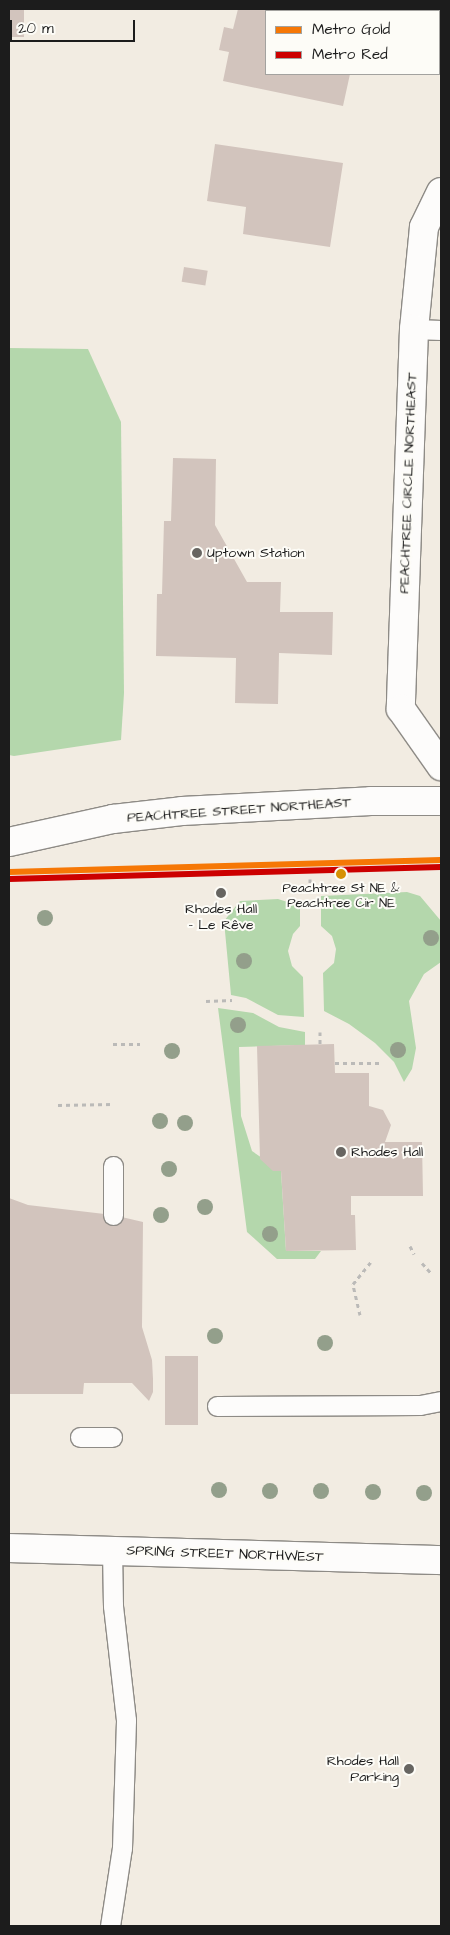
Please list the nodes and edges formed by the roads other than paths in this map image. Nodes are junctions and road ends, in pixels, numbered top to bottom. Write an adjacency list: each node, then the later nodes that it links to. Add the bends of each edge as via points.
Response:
1 (441, 192): 2 (main road, PEACHTREE CIRCLE NORTHEAST, via 424,226)
2 (414, 329): 3 (lane); 4 (main road, PEACHTREE CIRCLE NORTHEAST, via 401,708)
3 (441, 330)
4 (441, 766)
5 (441, 801): 6 (main road, PEACHTREE STREET NORTHEAST, via 371,800 182,811 113,819)
6 (9, 842)
7 (112, 1166): 8 (lane)
8 (113, 1215)
9 (441, 1401): 10 (lane, via 420,1405)
10 (217, 1406)
11 (80, 1437): 12 (lane)
12 (112, 1437)
13 (9, 1548): 14 (main road, SPRING STREET NORTHWEST)
14 (112, 1551): 15 (main road, SPRING STREET NORTHWEST); 16 (lane, via 113,1606 126,1720 122,1848)
15 (441, 1560)
16 (110, 1926)

